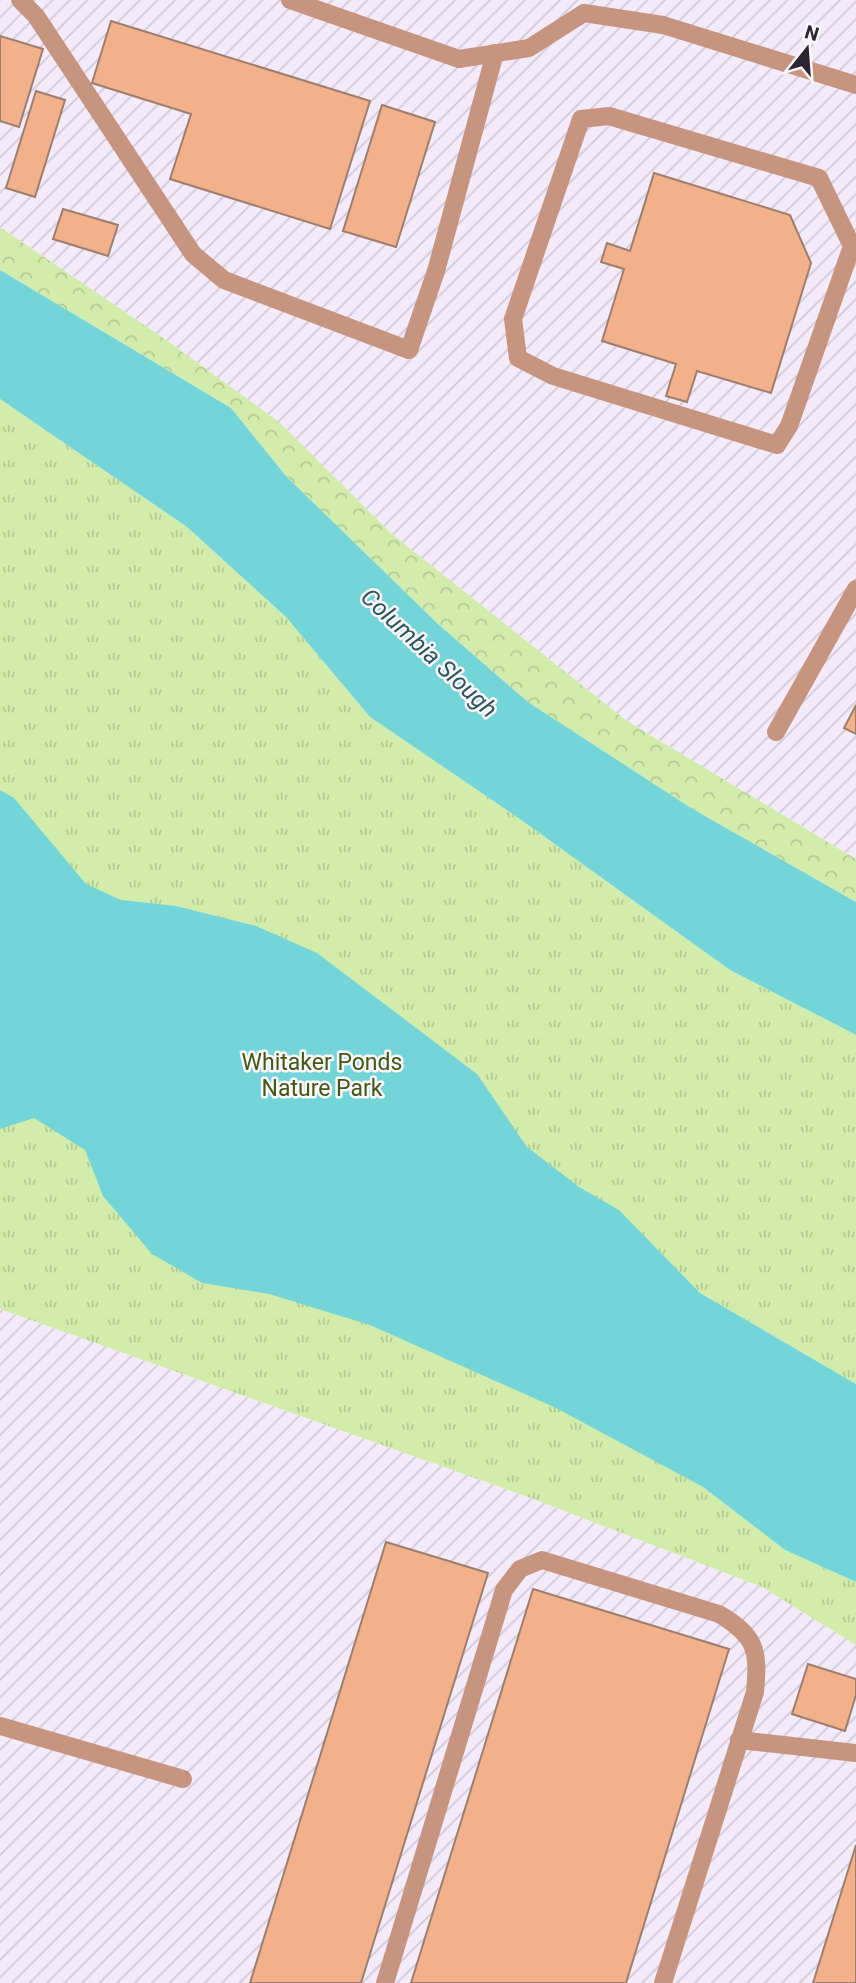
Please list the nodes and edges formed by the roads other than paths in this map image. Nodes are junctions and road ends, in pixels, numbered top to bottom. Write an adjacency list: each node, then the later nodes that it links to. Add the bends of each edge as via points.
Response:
1 (20, 0): 4 (street, via 36,16 193,254 224,280 409,350 436,271)
2 (290, 0): 4 (street, via 459,59)
3 (584, 7): 4 (street, via 529,48); 5 (street, via 663,25)
4 (495, 53)
5 (856, 85)
6 (854, 247): 6 (street, via 789,426 777,445 553,376 518,358 513,319 581,119 609,116 819,178)
7 (856, 589): 8 (street)
8 (776, 732)
9 (0, 1726): 12 (street)
10 (739, 1740): 11 (street); 13 (street, via 755,1692 758,1661 745,1629 719,1614 542,1560 520,1569 504,1590); 14 (street)
11 (856, 1753)
12 (183, 1779)
13 (385, 1983)
14 (663, 1983)

